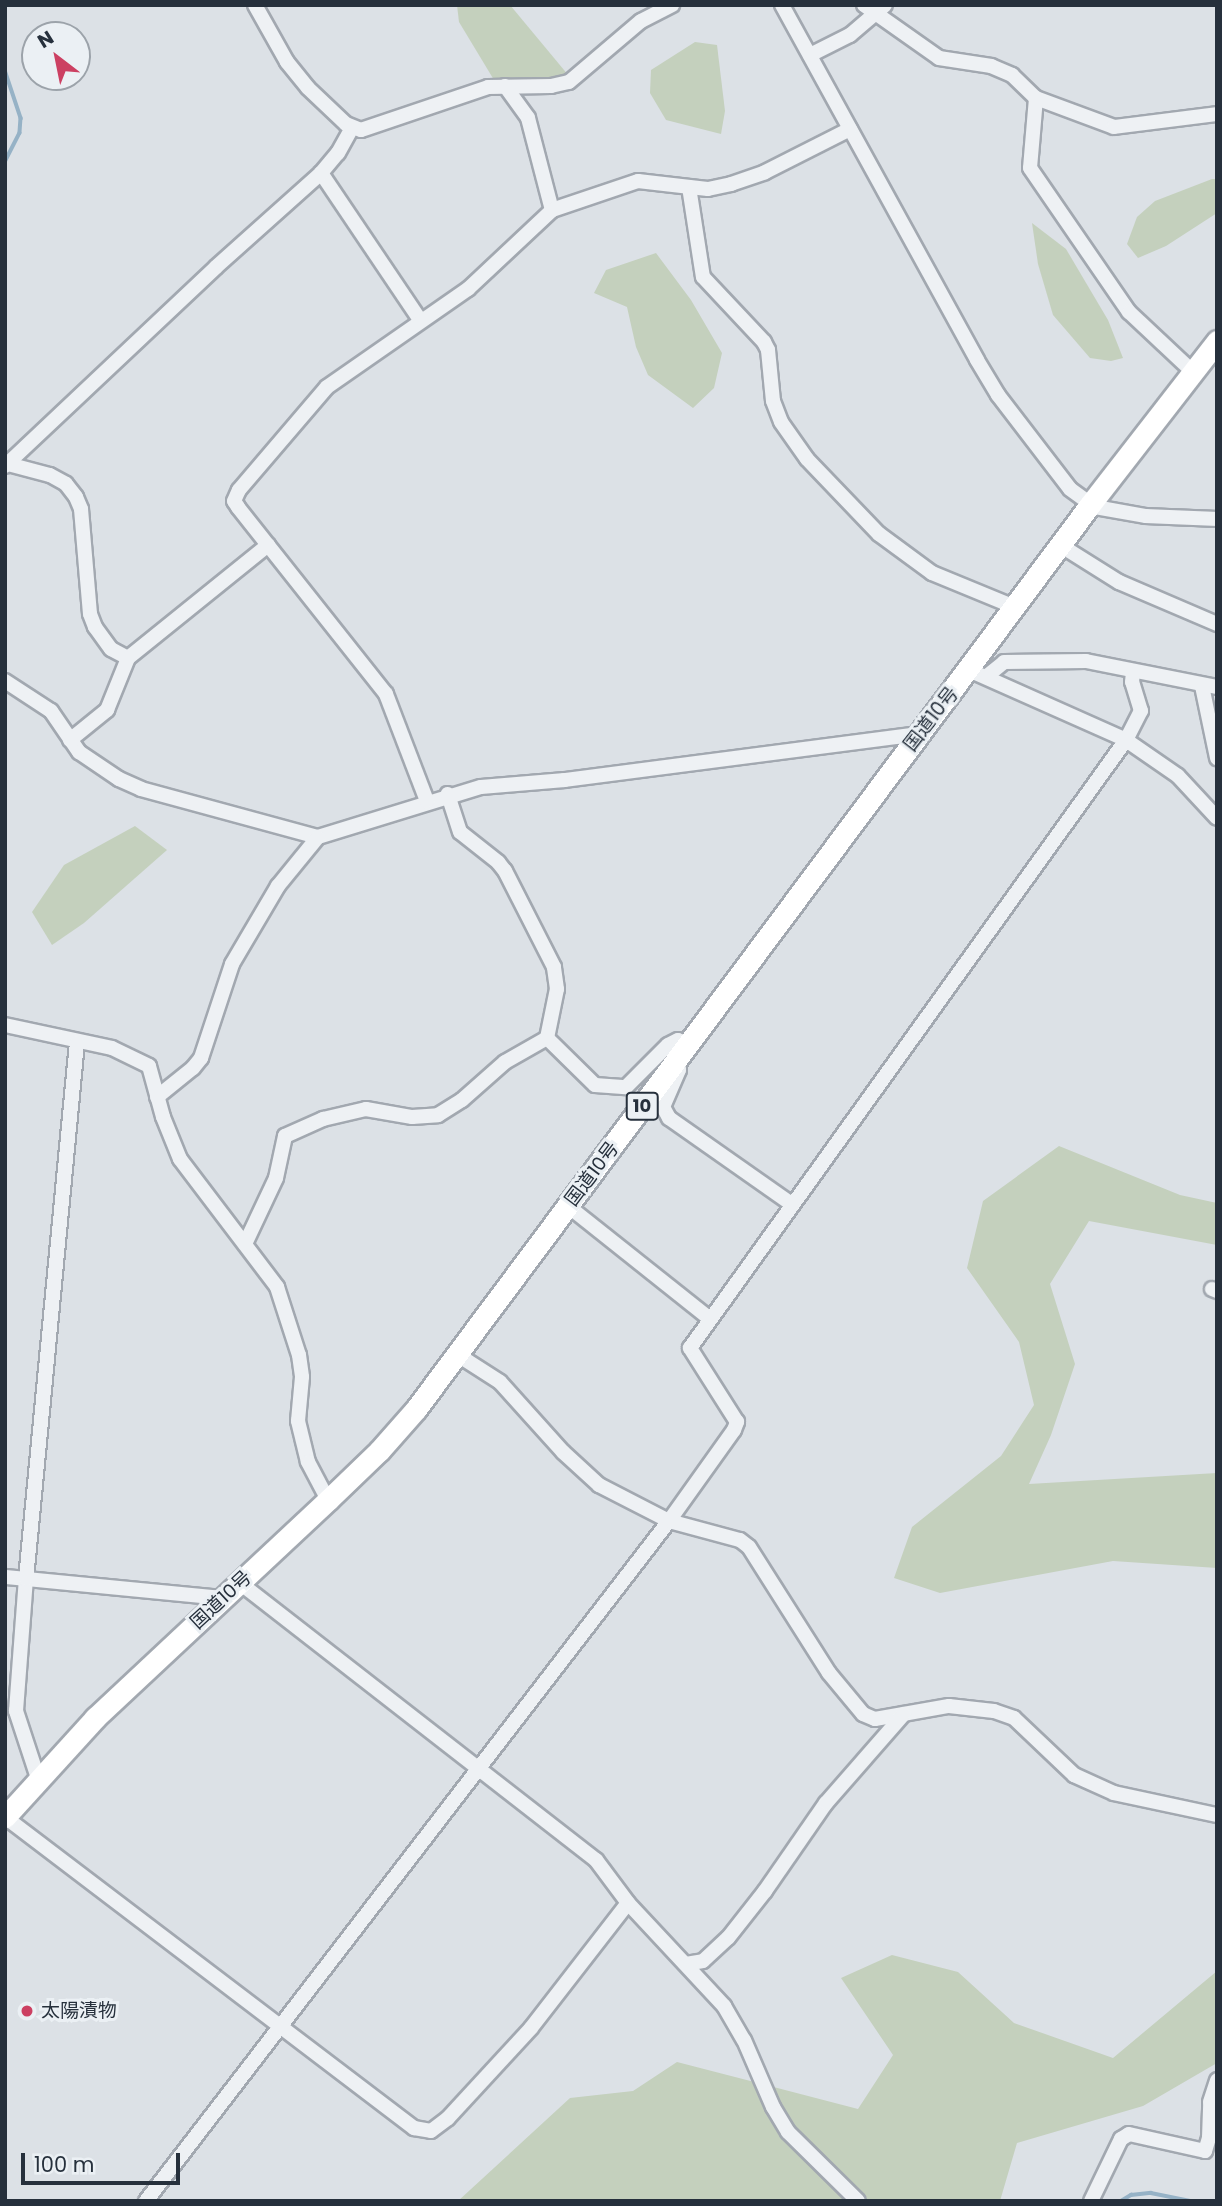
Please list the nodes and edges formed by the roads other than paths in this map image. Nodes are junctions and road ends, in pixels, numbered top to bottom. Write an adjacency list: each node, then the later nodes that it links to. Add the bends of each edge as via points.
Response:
1 (255, 5): 9 (street, via 308,88)
2 (672, 5): 6 (street, via 641,21 569,82)
3 (789, 8): 5 (street)
4 (875, 8): 5 (street, via 850,35); 7 (street, via 939,58 991,66 1013,75)
5 (810, 55): 10 (street)
6 (505, 86): 9 (street, via 488,87 371,129); 13 (street, via 528,118)
7 (1036, 98): 8 (street, via 1114,127); 16 (street, via 1030,168 1129,313)
8 (1217, 114)
9 (352, 128): 11 (street)
10 (850, 129): 12 (street, via 750,179 708,189); 18 (street, via 998,395 1070,489)
11 (321, 173): 14 (street); 17 (street)
12 (689, 187): 13 (street, via 638,181); 22 (street, via 703,277 764,342 777,412 807,459 878,534 932,573)
13 (552, 210): 14 (street, via 468,289)
14 (420, 320): 20 (street, via 327,387 239,490 234,500)
15 (1217, 341): 16 (highway, 国道10号 / 10)
16 (1203, 365): 18 (highway, 国道10号 / 10)
17 (7, 465): 24 (street, via 50,475 76,497 81,509 90,614 111,649)
18 (1089, 506): 19 (street, via 1146,516); 21 (highway, 国道10号 / 10)
19 (1217, 519)
20 (268, 545): 24 (street); 34 (street, via 378,681)
21 (1060, 545): 22 (highway, 国道10号 / 10); 23 (street, via 1119,582)
22 (1015, 607): 26 (highway, 国道10号 / 10)
23 (1217, 624)
24 (128, 658): 30 (street, via 107,710)
25 (1133, 672): 26 (street, via 1086,661 1004,662); 28 (street); 31 (street, via 1141,711)
26 (978, 673): 29 (highway, 国道10号 / 10); 31 (street)
27 (5, 681): 30 (street, via 51,711)
28 (1210, 687): 32 (street)
29 (918, 734): 33 (street); 40 (highway, 国道10号 / 10)
30 (70, 740): 36 (street, via 96,765 141,789)
31 (1126, 740): 35 (street, via 1178,776); 42 (street)
32 (1217, 758)
33 (448, 794): 34 (street); 38 (street, via 460,832 505,871 554,967 557,989)
34 (427, 801): 36 (street)
35 (1217, 818)
36 (318, 837): 41 (street, via 278,886 232,964 201,1058)
37 (5, 1025): 39 (street)
38 (547, 1038): 40 (street, via 595,1085 626,1087 668,1045 678,1040); 44 (street, via 505,1062 438,1115 412,1117 366,1110 323,1119 285,1136 276,1178)
39 (77, 1042): 41 (street, via 112,1048 145,1062 153,1073); 50 (street)
40 (683, 1051): 42 (street, via 680,1070 663,1107 669,1118); 43 (highway, 国道10号 / 10)
41 (157, 1097): 44 (street, via 180,1159)
42 (793, 1205): 45 (street)
43 (568, 1206): 45 (street); 46 (highway, 国道10号 / 10)
44 (245, 1244): 47 (street, via 277,1287 299,1355 298,1421 308,1462)
45 (710, 1319): 48 (street, via 690,1348 737,1422)
46 (458, 1355): 47 (highway, 国道10号 / 10, via 379,1451); 48 (street, via 500,1382 599,1485)
47 (328, 1500): 51 (highway, 国道10号 / 10)
48 (669, 1521): 53 (street, via 740,1540 749,1547 852,1704 875,1719); 54 (street)
49 (5, 1577): 50 (street)
50 (26, 1579): 52 (street); 55 (street, via 16,1711)
51 (240, 1583): 52 (highway, 国道10号 / 10); 54 (street)
52 (223, 1598): 55 (highway, 国道10号 / 10)
53 (904, 1714): 56 (street, via 949,1706 994,1710 1014,1718 1074,1775 1114,1793); 59 (street, via 826,1803 728,1938 703,1961)
54 (478, 1768): 58 (street, via 596,1860); 60 (street)
55 (38, 1778): 57 (highway, 国道10号 / 10)
56 (1217, 1815)
57 (5, 1817): 60 (street)
58 (628, 1903): 59 (street); 60 (street, via 531,2028 432,2131 414,2128)
59 (686, 1964): 63 (street, via 724,2006 788,2132)
60 (279, 2026): 62 (street)
61 (1217, 2080): 64 (street, via 1205,2151 1129,2134 1121,2139)
62 (146, 2201)
63 (858, 2201)
64 (1091, 2201)

